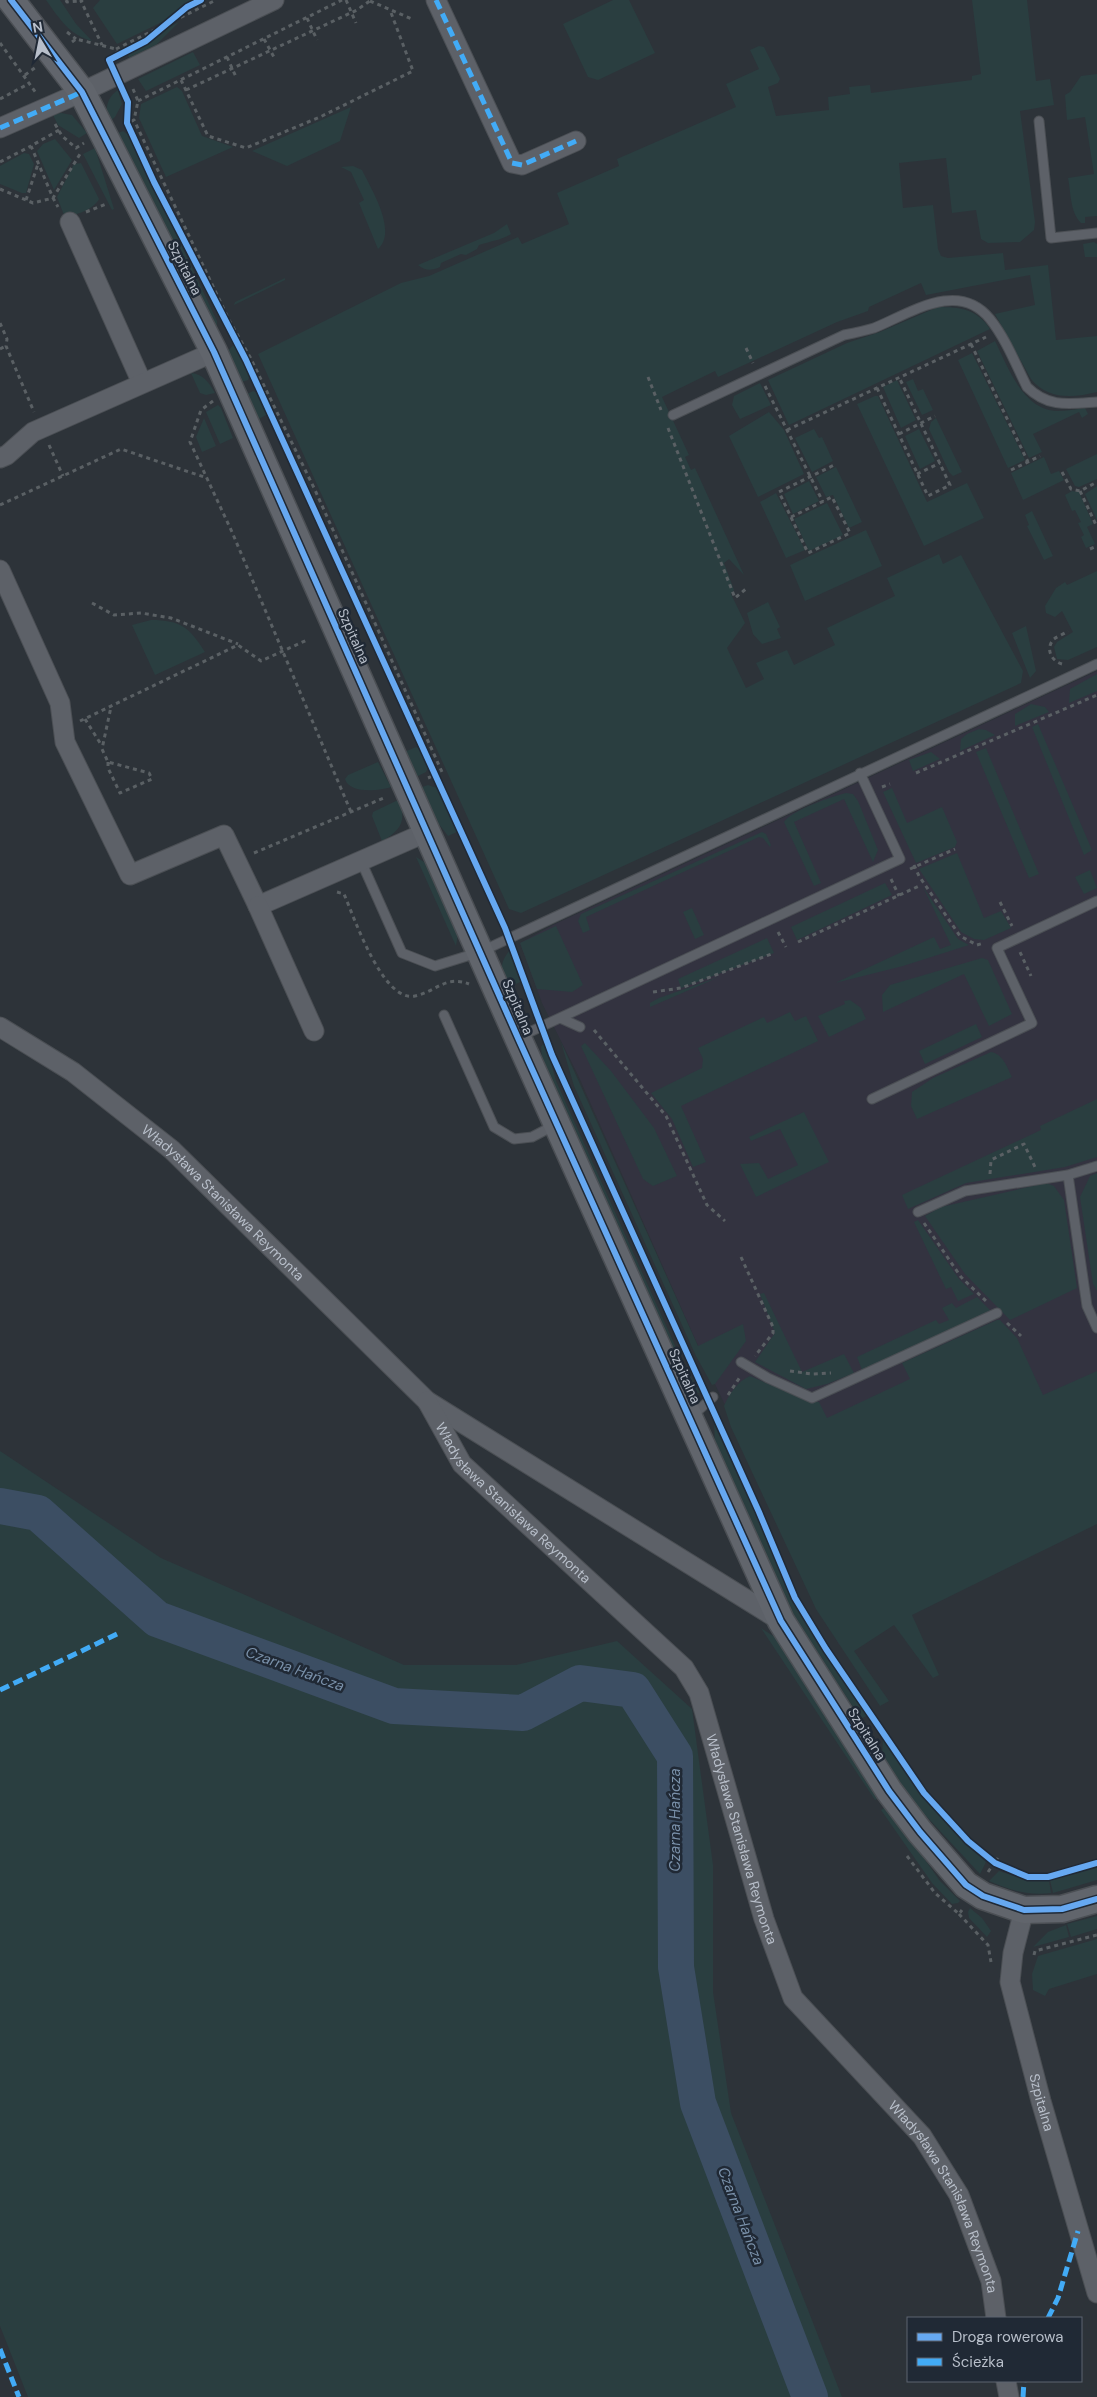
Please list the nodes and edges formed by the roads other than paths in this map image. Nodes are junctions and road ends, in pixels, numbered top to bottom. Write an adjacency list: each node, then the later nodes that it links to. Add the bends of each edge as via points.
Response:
1 (11, 0): 4 (street, Szpitalna)
2 (274, 0): 4 (street)
3 (436, 0): 7 (street, via 512,163 522,165)
4 (82, 92): 6 (street); 10 (street, Szpitalna)
5 (1038, 122): 9 (lane, via 1051,238)
6 (0, 128)
7 (576, 141)
8 (71, 217): 11 (street)
9 (1097, 233)
10 (214, 352): 11 (street); 18 (street, Szpitalna)
11 (142, 383): 14 (street, via 33,432)
12 (1097, 402): 13 (lane, via 1060,405 1036,396 1027,387 989,317 963,302 944,300 872,328 844,335)
13 (673, 415)
14 (0, 458)
15 (0, 570): 21 (street, via 60,703 65,742 130,875 224,835)
16 (1097, 664): 17 (lane)
17 (860, 773): 22 (lane); 24 (lane, via 900,858)
18 (427, 832): 19 (street); 22 (street, Szpitalna)
19 (361, 861): 21 (street); 22 (lane, via 402,953 435,966)
20 (1097, 901): 29 (lane, via 997,948 1032,1023)
21 (258, 906): 27 (street)
22 (480, 952): 28 (street, Szpitalna)
23 (444, 1015): 30 (lane, via 494,1127 514,1139 532,1138)
24 (560, 1018): 26 (lane); 28 (lane)
25 (0, 1027): 38 (street, Władysława Stanisława Reymonta, via 73,1072 172,1150)
26 (580, 1028)
27 (314, 1031)
28 (518, 1038): 30 (street, Szpitalna)
29 (872, 1099)
30 (557, 1124): 39 (street, Szpitalna)
31 (1097, 1166): 32 (lane)
32 (1068, 1175): 33 (lane, via 965,1192); 35 (lane, via 1087,1306)
33 (918, 1212)
34 (997, 1313): 36 (lane, via 812,1398)
35 (1097, 1328)
36 (745, 1364)
37 (713, 1397): 39 (lane)
38 (427, 1401): 40 (street, Władysława Stanisława Reymonta); 44 (street, Władysława Stanisława Reymonta, via 462,1464 684,1668 699,1693 764,1919 793,1998 922,2136 960,2195 991,2282)
39 (690, 1417): 40 (street, Szpitalna)
40 (781, 1621): 42 (street, Szpitalna, via 888,1791 954,1874 974,1892)
41 (1097, 1899): 42 (street, Szpitalna, via 1062,1909)
42 (1024, 1910): 43 (street, Szpitalna, via 1013,1953 1010,1982)
43 (1097, 2292)
44 (996, 2317)
45 (1006, 2382): 46 (street)
46 (1009, 2397)

